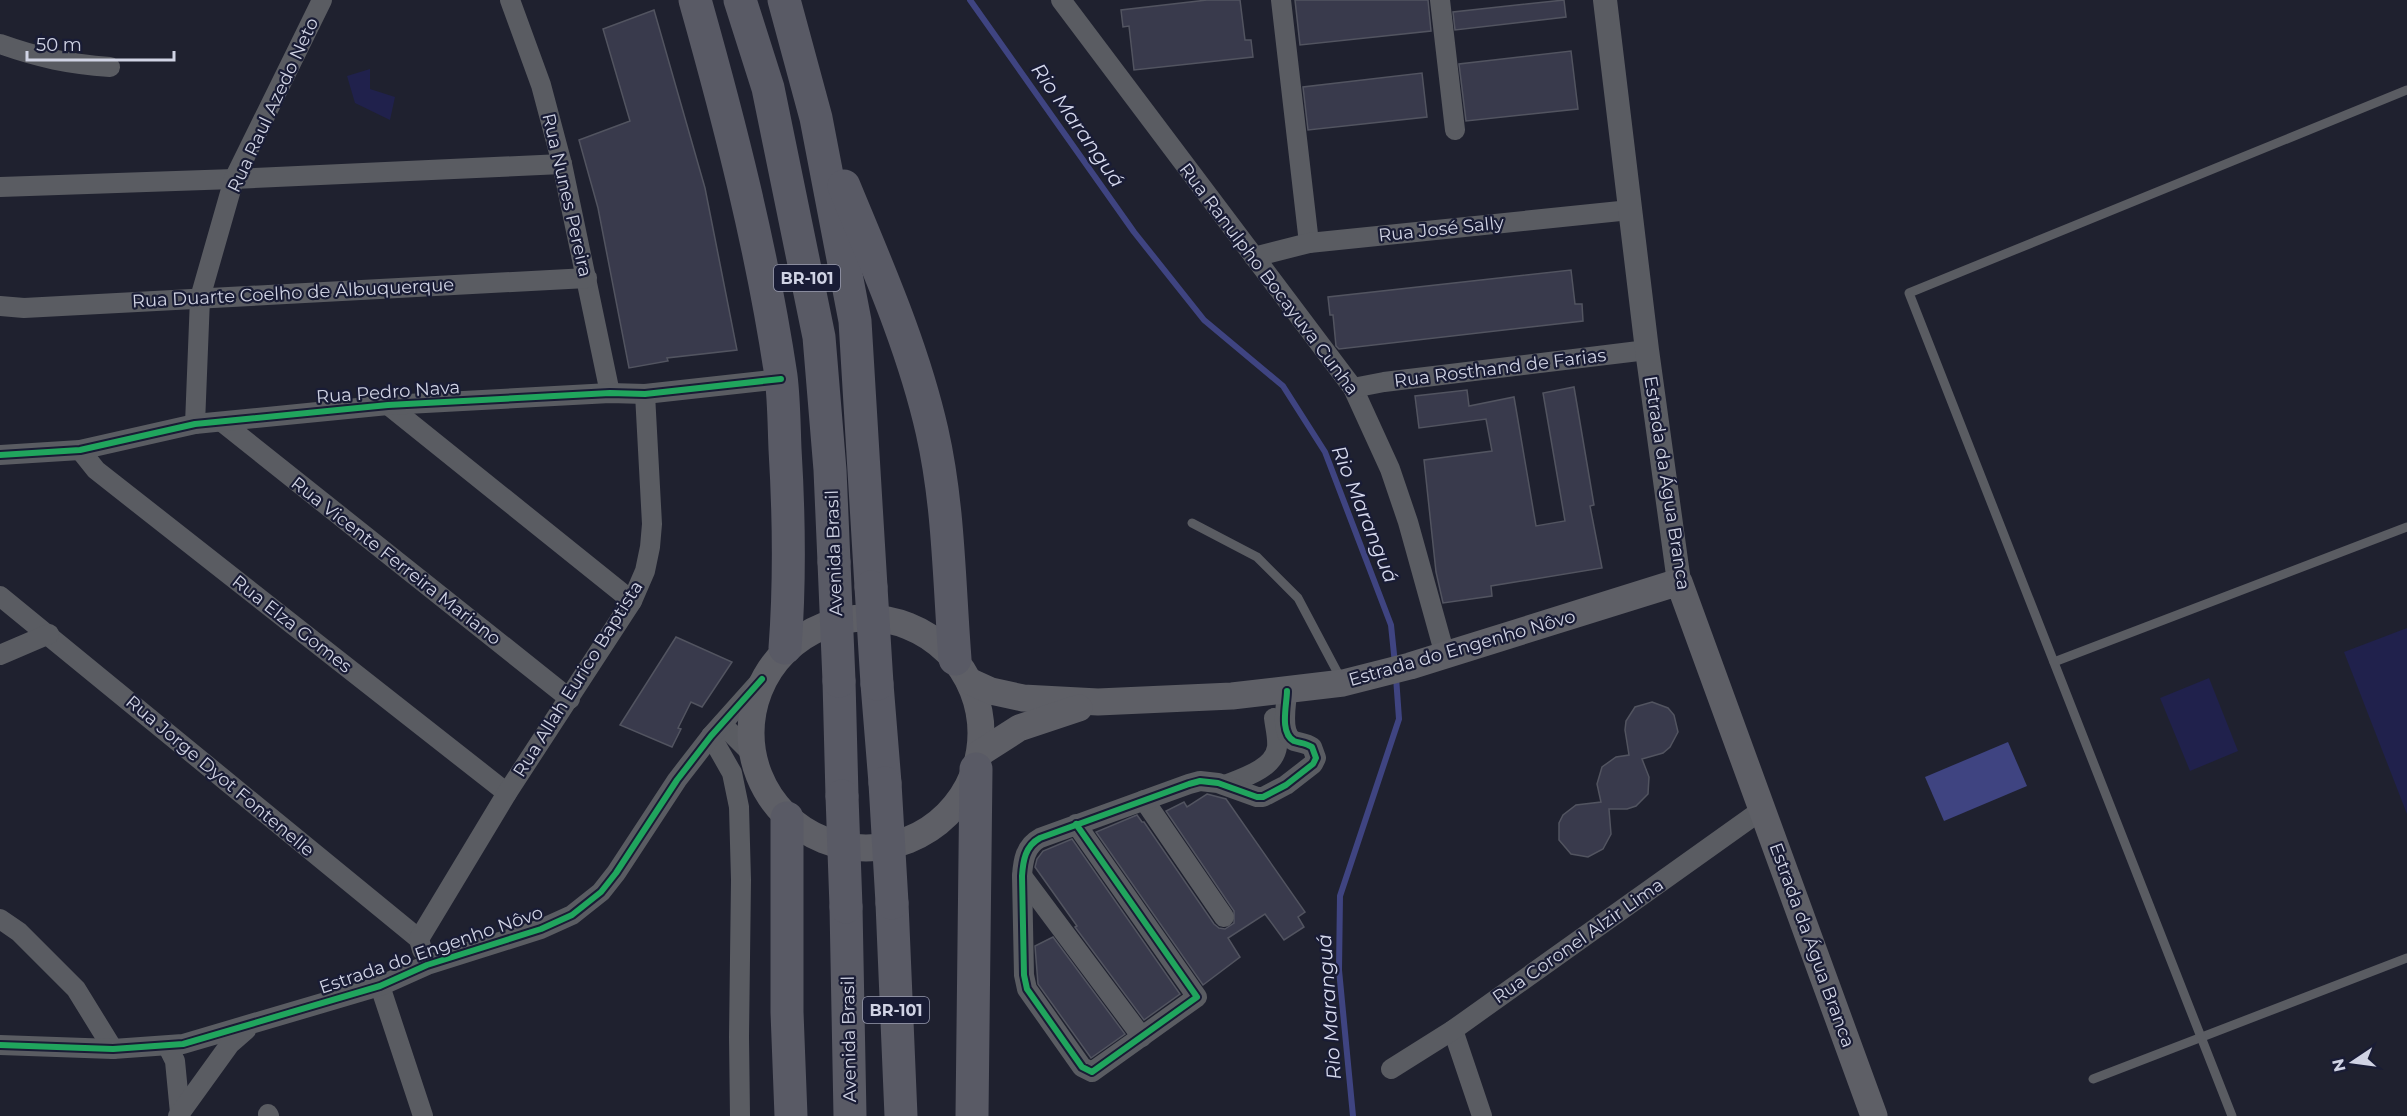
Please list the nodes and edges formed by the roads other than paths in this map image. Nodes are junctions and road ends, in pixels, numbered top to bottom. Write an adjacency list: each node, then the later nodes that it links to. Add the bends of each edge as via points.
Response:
1 (322, 0): 16 (street, Rua Raul Azedo Neto)
2 (510, 0): 15 (street, Rua Nunes Pereira, via 541,84)
3 (695, 0): 25 (highway, via 734,140)
4 (740, 0): 79 (highway, Avenida Brasil / BR-101, bridge, via 768,88 819,337 834,562)
5 (784, 0): 13 (highway, Avenida Brasil / BR-101)
6 (1061, 0): 20 (street, Rua Ranulpho Bocayuva Cunha)
7 (1281, 0): 19 (street)
8 (1440, 0): 14 (street)
9 (1605, 0): 18 (street, Estrada da Água Branca)
10 (0, 44): 11 (street, via 66,63)
11 (110, 67)
12 (2407, 90): 43 (lane, via 1909,293)
13 (816, 118): 44 (highway, via 889,295 920,384 942,488); 80 (highway, Avenida Brasil / BR-101, bridge, via 855,321 892,903)
14 (1455, 130)
15 (562, 164): 16 (street); 21 (street, Rua Nunes Pereira)
16 (234, 179): 17 (street); 22 (street, Rua Raul Azedo Neto)
17 (0, 187)
18 (1630, 210): 19 (street, Rua José Sally); 24 (street, Estrada da Água Branca)
19 (1309, 243): 20 (street, Rua José Sally)
20 (1254, 257): 26 (street, Rua Ranulpho Bocayuva Cunha)
21 (587, 278): 22 (street, Rua Duarte Coelho de Albuquerque); 27 (street, Rua Nunes Pereira)
22 (200, 298): 23 (street, Rua Duarte Coelho de Albuquerque); 31 (street, Rua Raul Azedo Neto)
23 (0, 306)
24 (1647, 350): 26 (street, Rua Rosthand de Farias); 36 (street, Estrada da Água Branca)
25 (781, 379): 28 (street, Rua Pedro Nava); 40 (highway, via 787,483)
26 (1353, 388): 42 (street, Rua Ranulpho Bocayuva Cunha, via 1394,479)
27 (610, 393): 28 (street, Rua Pedro Nava); 29 (street, Rua Pedro Nava)
28 (645, 394): 38 (street, Rua Allah Eurico Baptista, via 652,524 645,571)
29 (388, 405): 30 (street, Rua Pedro Nava); 38 (street)
30 (222, 422): 31 (street, Rua Pedro Nava); 48 (street, Rua Vicente Ferreira Mariano)
31 (195, 424): 32 (street, Rua Pedro Nava)
32 (80, 450): 33 (street, Rua Pedro Nava); 54 (street, Rua Elza Gomes, via 96,470)
33 (0, 455)
34 (1192, 523): 46 (lane, via 1257,557 1298,598)
35 (2407, 528): 43 (lane)
36 (1679, 582): 42 (main road, Estrada do Engenho Nôvo); 56 (main road, Estrada da Água Branca)
37 (0, 596): 39 (street, Rua Jorge Dyot Fontenelle)
38 (632, 601): 48 (street, Rua Allah Eurico Baptista)
39 (49, 634): 41 (street); 62 (street, Rua Jorge Dyot Fontenelle)
40 (785, 648): 44 (main road, via 817,627 853,617 891,619 926,634); 45 (main road)
41 (0, 655)
42 (1445, 655): 46 (main road, Estrada do Engenho Nôvo)
43 (2054, 662): 69 (lane)
44 (962, 670): 49 (main road, Estrada do Engenho Nôvo, via 991,692); 52 (main road, via 979,712)
45 (762, 679): 50 (street, Estrada do Engenho Nôvo); 51 (main road, via 751,715)
46 (1343, 683): 47 (main road, Estrada do Engenho Nôvo)
47 (1279, 692): 49 (main road, Estrada do Engenho Nôvo); 53 (street, via 1275,755 1252,774); 53 (street, via 1288,735 1312,747 1316,758 1313,764 1263,797)
48 (570, 699): 54 (street, Rua Allah Eurico Baptista)
49 (1098, 702): 52 (main road, Estrada do Engenho Nôvo, via 1019,728)
50 (716, 730): 51 (street); 64 (street, Estrada do Engenho Nôvo, via 601,892 572,915 541,929); 77 (street, via 732,773 739,807)
51 (751, 753): 57 (main road, via 764,789)
52 (978, 761): 57 (main road, via 963,795 945,817 922,834 895,845 867,849 838,846 811,835); 81 (highway)
53 (1225, 785): 55 (street, via 1200,781)
54 (507, 793): 62 (street, Rua Allah Eurico Baptista)
55 (1144, 800): 58 (street); 60 (street)
56 (1763, 809): 67 (street, Rua Coronel Alzir Lima); 83 (main road, Estrada da Água Branca)
57 (787, 818): 78 (highway)
58 (1076, 824): 59 (street, via 1035,840 1023,861); 68 (street, via 1197,996)
59 (1022, 876): 68 (street); 68 (street, via 1027,989 1082,1066 1092,1072)
60 (1224, 917)
61 (0, 919): 72 (street, via 19,932 76,989)
62 (418, 939): 64 (street)
63 (2407, 958): 69 (lane)
64 (427, 965): 65 (street, Estrada do Engenho Nôvo)
65 (380, 986): 66 (street, Estrada do Engenho Nôvo); 76 (street)
66 (253, 1024): 71 (street, Estrada do Engenho Nôvo); 75 (street, via 230,1044)
67 (1453, 1030): 73 (street, Rua Coronel Alzir Lima); 82 (street)
68 (1142, 1037)
69 (2201, 1038): 74 (lane); 84 (lane)
70 (0, 1046): 72 (street, Estrada do Engenho Nôvo)
71 (168, 1047): 72 (street, Estrada do Engenho Nôvo); 75 (street, via 175,1062)
72 (113, 1049)
73 (1391, 1068)
74 (2093, 1079)
75 (179, 1115)
76 (423, 1116)
77 (740, 1116)
78 (791, 1116)
79 (850, 1116)
80 (901, 1116)
81 (972, 1116)
82 (1482, 1116)
83 (1874, 1116)
84 (2232, 1116)

